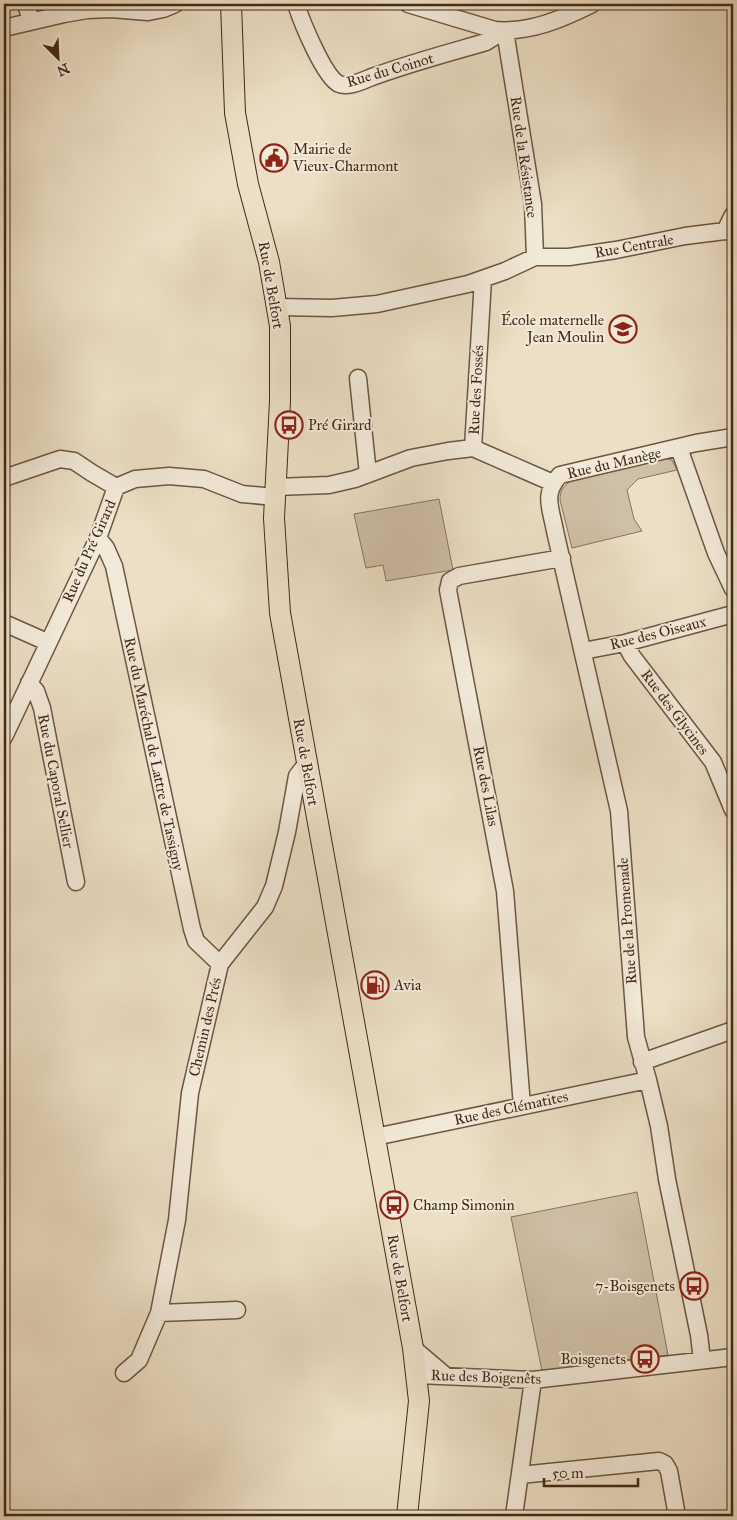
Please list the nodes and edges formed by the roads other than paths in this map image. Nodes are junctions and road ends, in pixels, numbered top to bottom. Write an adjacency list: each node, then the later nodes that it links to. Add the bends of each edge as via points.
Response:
1 (26, 4): 7 (street)
2 (175, 4): 7 (street, via 148,12 87,10)
3 (231, 4): 14 (main road, Rue de Belfort, via 235,112)
4 (296, 4): 9 (street, Rue du Coinot, via 323,64 335,80 346,85 486,42)
5 (408, 4): 9 (street)
6 (592, 4): 9 (street, via 540,26)
7 (31, 21): 8 (street)
8 (4, 28)
9 (500, 30): 12 (street, Rue de la Résistance, via 533,204)
10 (733, 215): 11 (street)
11 (729, 231): 12 (street, Rue Centrale, via 569,257)
12 (535, 257): 13 (street)
13 (483, 279): 14 (street, via 377,304 332,308); 17 (street, Rue des Fossés)
14 (277, 307): 23 (main road, Rue de Belfort, via 280,402)
15 (358, 378): 19 (street)
16 (733, 437): 18 (street, Rue du Manège)
17 (473, 448): 19 (street, Rue des Fossés, via 411,458); 21 (street, Rue du Manège)
18 (679, 448): 21 (street, Rue du Manège, via 560,475); 26 (street, via 716,553)
19 (368, 474): 23 (street, Rue des Fossés, via 329,485)
20 (4, 478): 22 (street, via 60,459 74,461)
21 (553, 483): 25 (street, Rue de la Promenade, via 548,494)
22 (116, 487): 23 (street, Rue du Pré Girard, via 136,480 169,476 204,479 242,494); 24 (street, Rue du Pré Girard)
23 (275, 492): 34 (main road, Rue de Belfort, via 280,614)
24 (98, 538): 29 (street, Rue du Pré Girard); 37 (street, Rue du Maréchal de Lattre de Tassigny, via 114,566 192,929 196,941)
25 (562, 558): 31 (street, Rue de la Promenade); 41 (street, Rue des Lilas, via 459,576 450,581 448,590 505,891)
26 (733, 589)
27 (733, 614): 30 (street, Rue des Oiseaux)
28 (4, 622): 29 (street)
29 (47, 642): 32 (street, Rue du Pré Girard)
30 (625, 643): 31 (street, Rue des Oiseaux); 35 (street, Rue des Glycines, via 713,762)
31 (583, 651): 39 (street, Rue de la Promenade, via 619,811 636,1037)
32 (29, 683): 33 (street, Rue du Pré Girard); 36 (street, Rue du Caporal Sellier, via 36,691 42,708)
33 (4, 736)
34 (306, 763): 37 (street, Chemin des Prés, via 297,776 288,832 274,886 265,907); 42 (main road, Rue de Belfort)
35 (733, 810)
36 (76, 882)
37 (220, 964): 44 (street, Chemin des Prés, via 190,1093 177,1220)
38 (733, 1030): 39 (street)
39 (642, 1062): 40 (street, Rue de la Promenade)
40 (648, 1080): 41 (street, Rue des Clématites); 47 (street, Rue de la Promenade)
41 (522, 1106): 42 (street, Rue des Clématites)
42 (375, 1137): 45 (main road, Rue de Belfort)
43 (237, 1310): 44 (street)
44 (159, 1313): 48 (street, Chemin des Prés, via 139,1360)
45 (413, 1348): 49 (main road, Rue de Belfort); 50 (street)
46 (733, 1357): 47 (street, Rue des Boigenêts)
47 (702, 1360): 51 (street, Rue des Boigenêts)
48 (124, 1372)
49 (417, 1375): 50 (street, Rue des Boigenêts); 53 (main road, Rue de Belfort, via 419,1401)
50 (446, 1376): 51 (street, Rue des Boigenêts)
51 (533, 1380): 52 (street)
52 (520, 1474): 54 (street); 55 (street, via 659,1461 669,1471)
53 (407, 1516)
54 (514, 1516)
55 (677, 1516)

